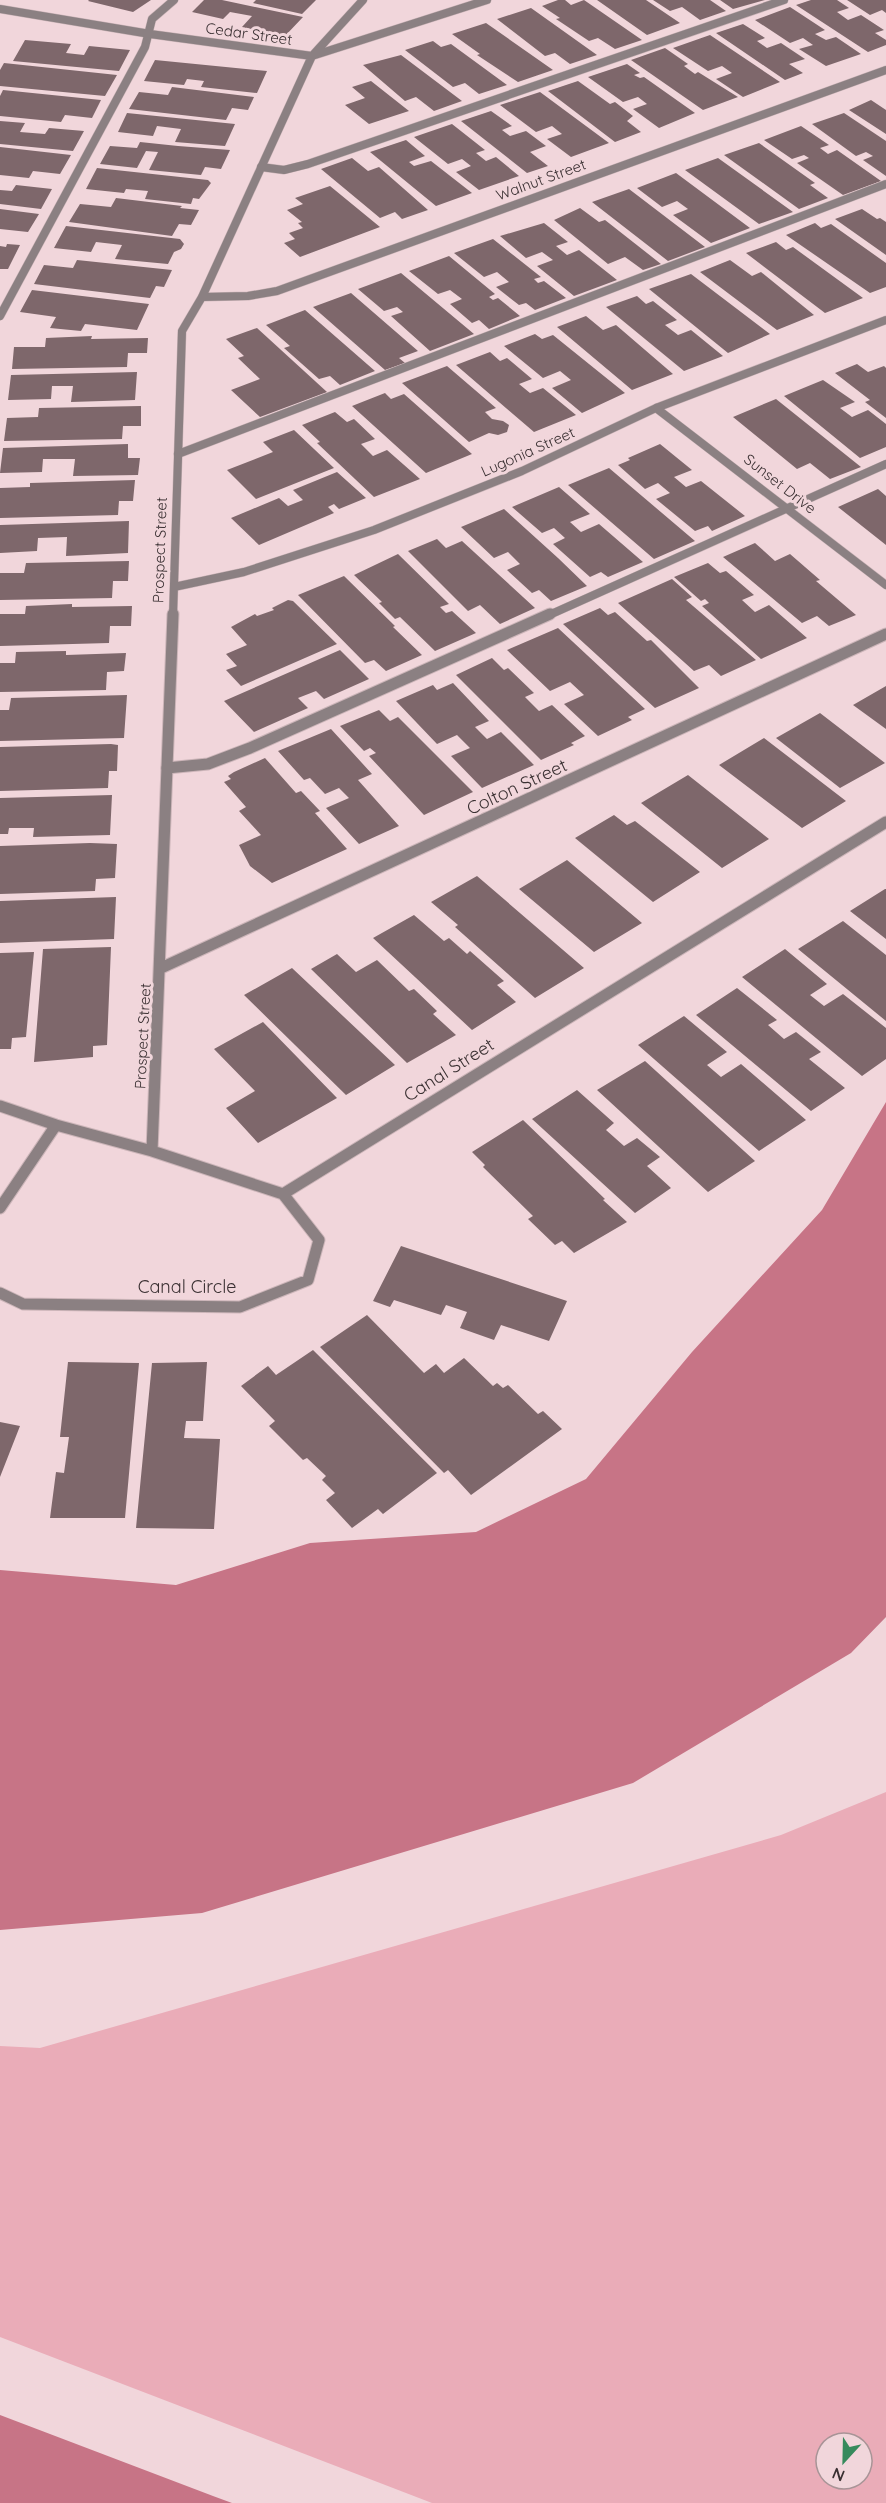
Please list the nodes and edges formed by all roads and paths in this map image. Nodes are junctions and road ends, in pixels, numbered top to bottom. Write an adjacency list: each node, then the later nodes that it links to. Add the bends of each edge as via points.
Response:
1 (174, 0): 6 (street, via 152,19)
2 (363, 0): 7 (street, Prospect Street)
3 (487, 0): 7 (street, Cedar Street)
4 (784, 0): 9 (street, via 308,164 284,170)
5 (0, 9): 6 (street, Cedar Street)
6 (150, 34): 7 (street, Cedar Street); 12 (street)
7 (312, 56): 9 (street, Prospect Street)
8 (886, 70): 11 (street, Walnut Street, via 277,291)
9 (261, 167): 11 (street, Prospect Street)
10 (886, 184): 15 (street)
11 (202, 297): 15 (street, Prospect Street, via 182,331)
12 (0, 316)
13 (886, 320): 14 (street, Lugonia Street)
14 (656, 408): 17 (street, Sunset Drive); 19 (street, Lugonia Street, via 522,471 374,531 244,572)
15 (178, 454): 19 (street, Prospect Street)
16 (886, 464): 17 (street)
17 (786, 507): 18 (street, Sunset Drive); 21 (street, via 250,748 208,764)
18 (886, 585)
19 (174, 587): 21 (street, Prospect Street)
20 (886, 634): 23 (street, Colton Street)
21 (167, 768): 23 (street, Prospect Street)
22 (886, 822): 27 (street, Canal Street)
23 (161, 968): 26 (street, Prospect Street)
24 (0, 1106): 25 (street)
25 (56, 1125): 26 (street); 28 (street)
26 (152, 1150): 27 (street)
27 (283, 1194): 29 (street, Canal Circle, via 319,1240 308,1280 240,1307 23,1304)
28 (0, 1208)
29 (0, 1293)

